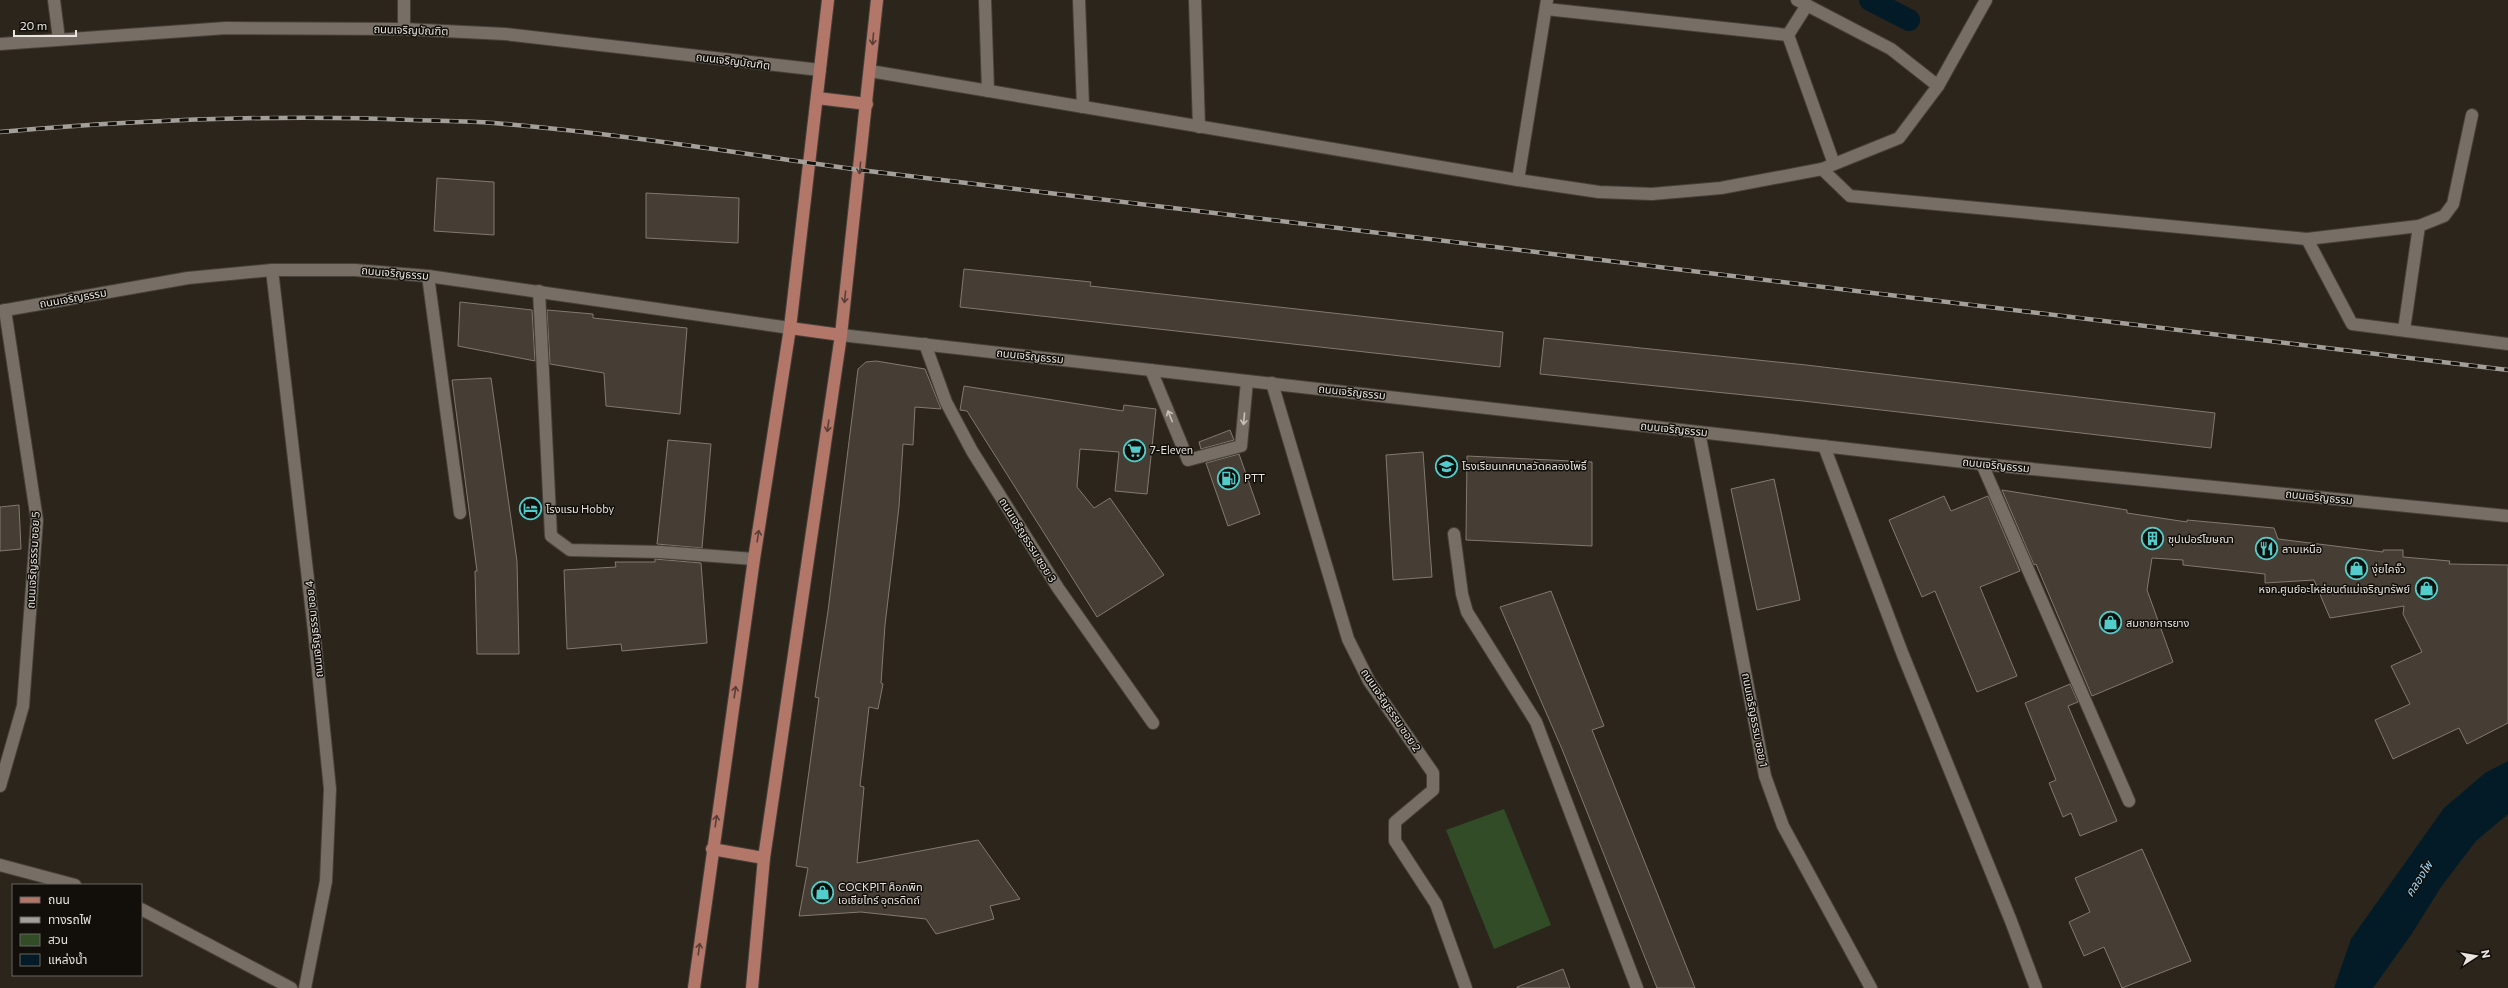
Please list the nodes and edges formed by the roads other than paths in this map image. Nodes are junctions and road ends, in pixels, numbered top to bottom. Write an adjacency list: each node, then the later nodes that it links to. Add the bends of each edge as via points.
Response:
1 (54, 0): 13 (street)
2 (404, 0): 11 (street)
3 (828, 0): 15 (main road)
4 (877, 0): 16 (main road, one-way to 16)
5 (985, 0): 18 (street)
6 (1079, 0): 21 (street)
7 (1195, 0): 23 (street)
8 (1983, 1): 17 (street)
9 (1802, 3): 12 (street); 17 (street, via 1891,49)
10 (1547, 4): 12 (street); 25 (street)
11 (404, 29): 13 (street, ถนนเจริญบัณฑิต, via 226,28); 15 (street, ถนนเจริญบัณฑิต, via 505,34)
12 (1788, 35): 24 (street)
13 (59, 39): 14 (street, ถนนเจริญบัณฑิต)
14 (0, 44)
15 (820, 70): 19 (main road)
16 (870, 71): 18 (street); 20 (main road)
17 (1938, 86): 24 (street, via 1899,138)
18 (988, 91): 21 (street)
19 (817, 98): 20 (main road); 32 (main road)
20 (867, 104): 34 (main road, one-way to 34)
21 (1083, 107): 23 (street)
22 (2472, 115): 26 (street, via 2453,204 2444,216)
23 (1199, 126): 25 (street)
24 (1828, 166): 25 (street, via 1721,188 1652,194 1598,192); 27 (street, via 1850,196)
25 (1518, 180)
26 (2419, 226): 27 (street); 33 (street)
27 (2307, 239): 33 (street, via 2352,324)
28 (272, 270): 29 (street, ถนนเจริญธรรม, via 355,270); 31 (street, ถนนเจริญธรรม, via 188,278); 56 (street, ถนนเจริญธรรม ซอย 4, via 330,789 326,881)
29 (428, 276): 30 (street, ถนนเจริญธรรม); 43 (street)
30 (539, 291): 32 (street, ถนนเจริญธรรม); 46 (street, via 551,536 570,550 661,552)
31 (2, 310): 48 (street, ถนนเจริญธรรม ซอย 5, via 36,513 23,706)
32 (790, 328): 34 (main road); 46 (main road, one-way to 32)
33 (2404, 330): 36 (street)
34 (841, 335): 35 (street, ถนนเจริญธรรม); 51 (main road, one-way to 51)
35 (925, 344): 37 (street, ถนนเจริญธรรม); 47 (street, ถนนเจริญธรรม ซอย 3, via 946,402 972,451 1058,588)
36 (2508, 344)
37 (1151, 370): 38 (street, ถนนเจริญธรรม); 38 (street, one-way to 37, via 1241,446 1188,460)
38 (1247, 381): 39 (street, ถนนเจริญธรรม)
39 (1272, 383): 40 (street, ถนนเจริญธรรม); 59 (street, ถนนเจริญธรรม ซอย 2, via 1348,639 1369,682 1433,773 1433,790 1395,822 1395,841 1436,904)
40 (1699, 432): 41 (street, ถนนเจริญธรรม); 61 (street, ถนนเจริญธรรม ซอย 1, via 1765,776 1783,826)
41 (1824, 446): 42 (street, ถนนเจริญธรรม); 62 (street, via 1903,655 2012,921)
42 (1982, 464): 44 (street, ถนนเจริญธรรม); 49 (street)
43 (460, 513)
44 (2508, 516)
45 (1454, 534): 60 (street, via 1467,612 1536,722)
46 (754, 559): 50 (main road, one-way to 46)
47 (1153, 723)
48 (0, 786)
49 (2129, 801)
50 (712, 849): 51 (main road); 57 (main road, one-way to 50)
51 (764, 858): 58 (main road)
52 (0, 865): 53 (street)
53 (70, 884)
54 (142, 910): 55 (street)
55 (291, 988)
56 (305, 988)
57 (694, 988)
58 (752, 988)
59 (1466, 988)
60 (1637, 988)
61 (1871, 988)
62 (2036, 988)

